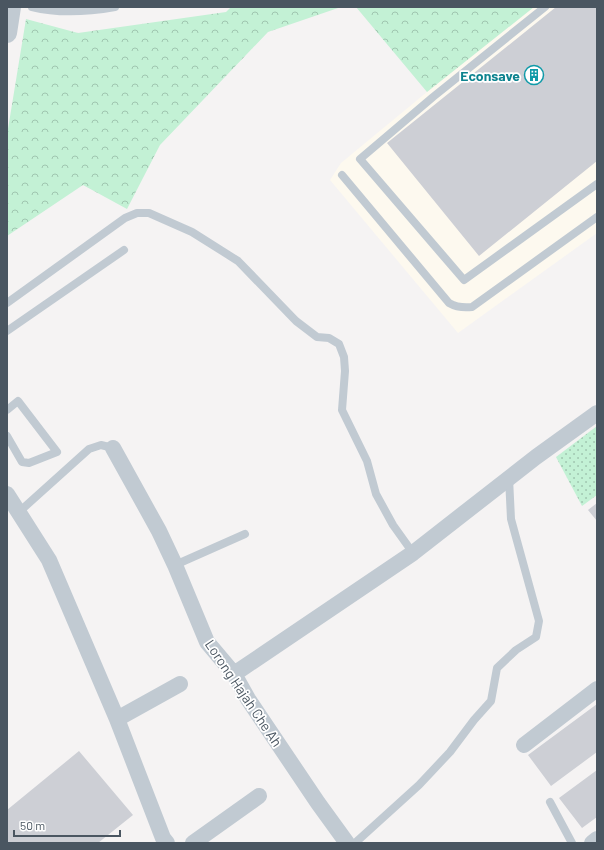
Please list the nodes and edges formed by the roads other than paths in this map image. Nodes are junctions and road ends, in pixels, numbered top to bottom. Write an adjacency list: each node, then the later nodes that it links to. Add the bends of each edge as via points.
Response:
1 (11, 7): 5 (street)
2 (32, 7): 3 (lane, via 87,12)
3 (115, 7)
4 (545, 7): 7 (lane, via 360,159 464,280)
5 (7, 33)
6 (342, 175): 8 (lane, via 449,303 466,308 472,307)
7 (597, 184)
8 (597, 217)
9 (124, 250): 11 (lane)
10 (7, 303): 20 (lane, via 125,218 137,213 149,213 192,232 238,261 296,321 317,337 329,338 339,344 344,357 345,371 342,410 367,461 376,494 393,525)
11 (7, 331)
12 (8, 408): 14 (lane, via 18,401 57,452 29,463 22,462)
13 (597, 412): 16 (street)
14 (7, 436)
15 (113, 448): 18 (lane, via 101,445 89,449); 21 (street, Lorong Hajah Che Ah)
16 (508, 478): 20 (street); 33 (lane, via 511,519 539,621 536,637 516,650 497,668 491,701 450,752 419,785)
17 (7, 494): 18 (street)
18 (18, 512): 25 (street, via 49,560)
19 (245, 534): 21 (lane)
20 (413, 553): 22 (street)
21 (175, 565): 22 (street, Lorong Hajah Che Ah, via 207,642)
22 (234, 674): 32 (street, Lorong Hajah Che Ah, via 313,797)
23 (180, 684): 25 (street)
24 (597, 689): 26 (street)
25 (117, 719): 30 (street)
26 (524, 745)
27 (258, 796): 31 (street)
28 (550, 802): 34 (lane)
29 (597, 839): 35 (street)
30 (168, 843)
31 (193, 843)
32 (347, 843)
33 (355, 843)
34 (572, 843)
35 (592, 843)

